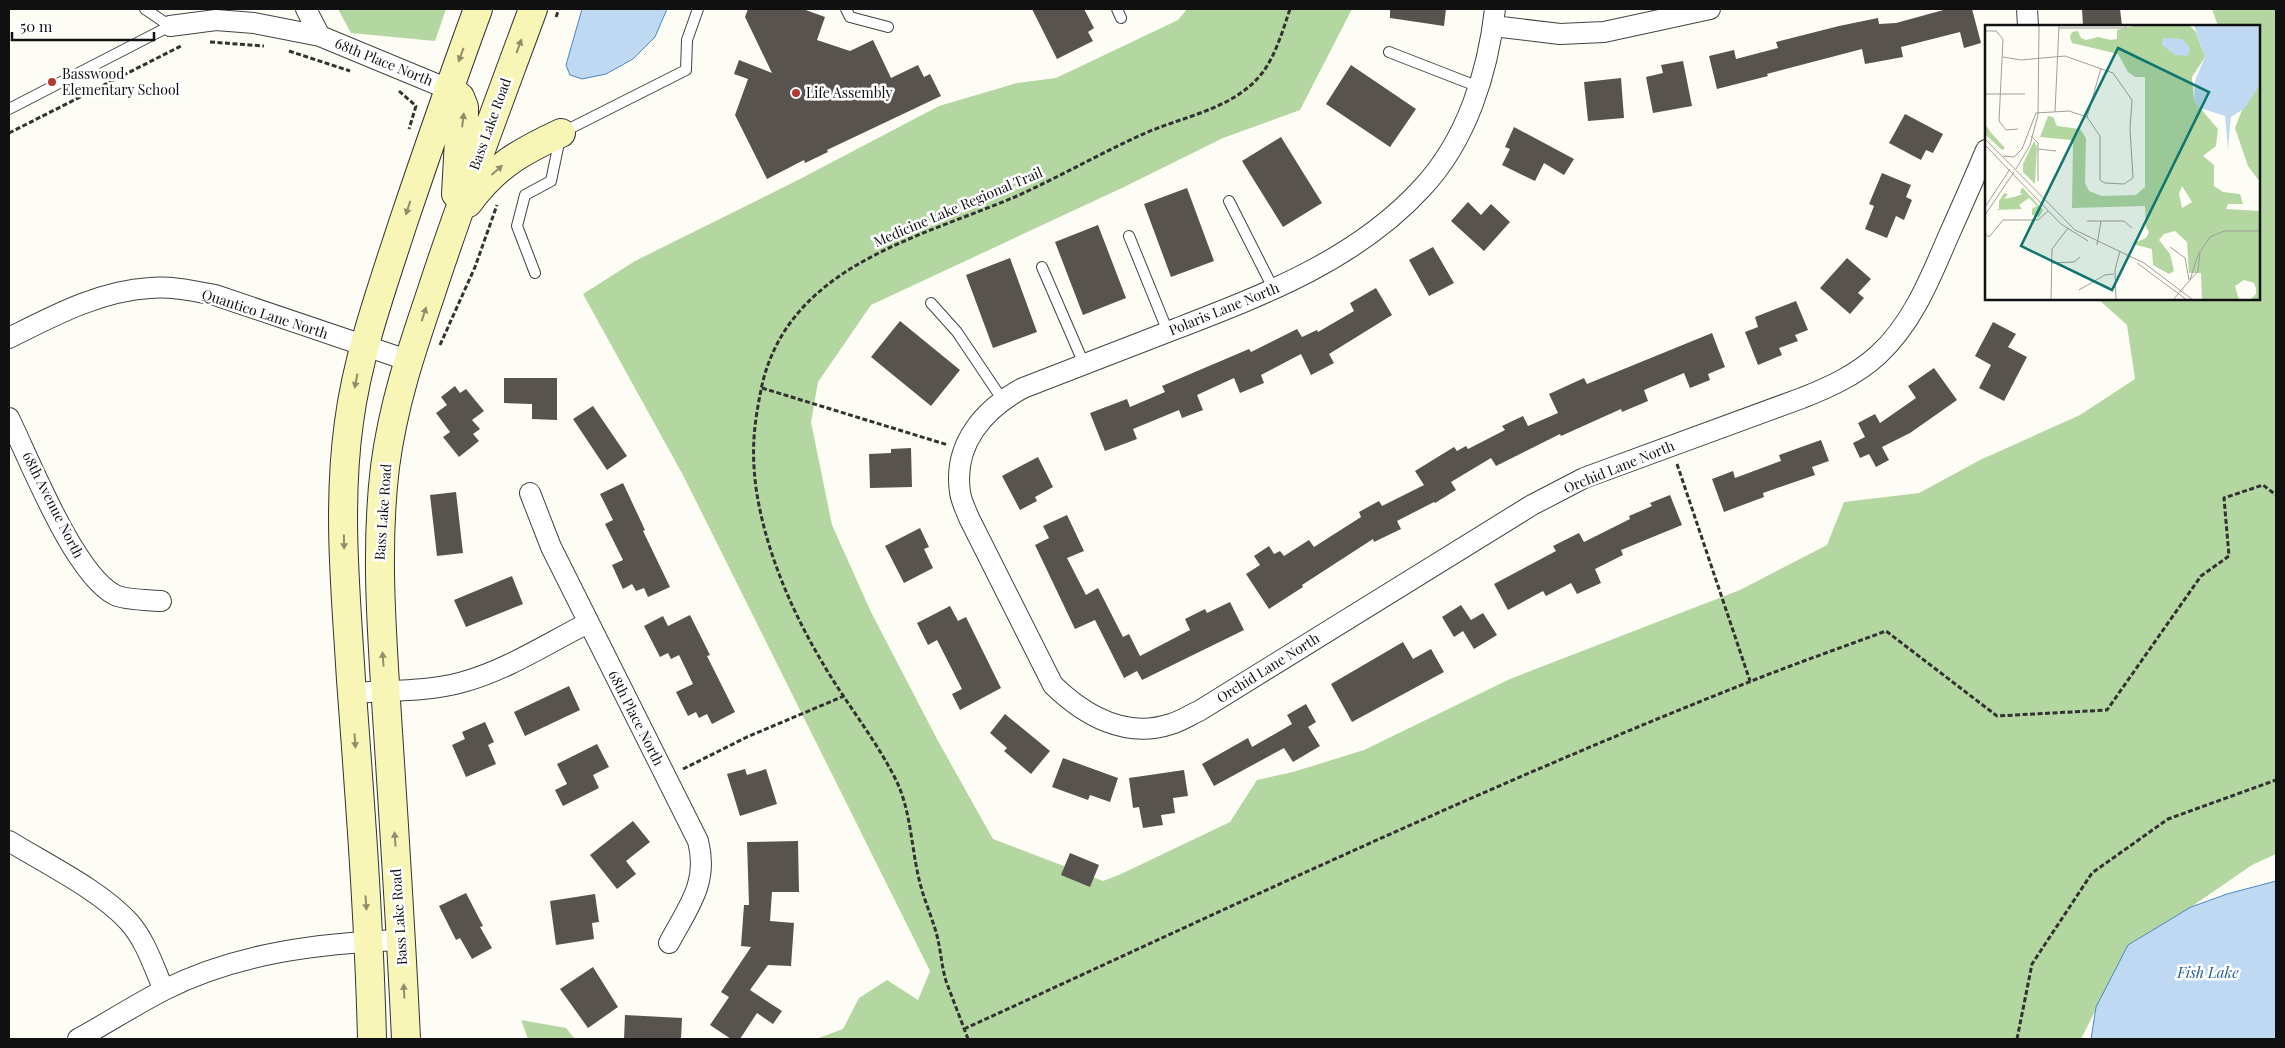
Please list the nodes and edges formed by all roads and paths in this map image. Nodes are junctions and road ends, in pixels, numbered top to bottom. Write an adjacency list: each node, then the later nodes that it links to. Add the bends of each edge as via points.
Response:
1 (145, 9): 12 (lane)
2 (306, 9): 14 (street, 68th Place North)
3 (478, 9): 23 (main road, one-way to 23)
4 (533, 9): 31 (main road, Bass Lake Road, one-way to 4)
5 (698, 9): 27 (lane, via 688,40 686,70)
6 (846, 9): 13 (lane, via 850,18)
7 (1290, 9): 43 (path, Medicine Lake Regional Trail, via 1264,71 1246,90 1217,107 1141,135 1015,196 888,247 842,275 804,306 786,327 771,353)
8 (1710, 9): 10 (street, Polaris Lane North, via 1604,32 1560,34)
9 (2027, 9): 11 (street)
10 (1494, 18): 22 (street, Polaris Lane North)
11 (2028, 25)
12 (170, 26): 14 (street, via 216,20 254,23); 25 (lane)
13 (888, 27)
14 (320, 36): 23 (street, 68th Place North)
15 (190, 40): 26 (path)
16 (208, 41): 17 (path)
17 (271, 47)
18 (280, 48): 20 (path)
19 (1389, 52): 22 (lane)
20 (356, 73)
21 (394, 86): 24 (path)
22 (1480, 87): 35 (street, Polaris Lane North, via 1445,157 1423,187 1358,243)
23 (448, 89): 31 (main road, one-way to 23, via 464,107 460,97); 39 (main road, one-way to 39, via 387,271)
24 (416, 106)
25 (9, 109)
26 (9, 133)
27 (561, 133): 31 (main road, one-way to 27, via 483,182 508,161); 34 (lane, via 551,181 526,195 517,226)
28 (1985, 152): 46 (street, Orchid Lane North, via 1915,308 1898,334 1879,354 1831,387)
29 (500, 198): 40 (path, via 475,267)
30 (1228, 200): 35 (lane)
31 (454, 220): 41 (main road, Bass Lake Road, one-way to 31)
32 (1128, 236): 37 (lane)
33 (1042, 267): 42 (lane)
34 (535, 273)
35 (1274, 290): 37 (street, Polaris Lane North)
36 (931, 303): 44 (lane, via 957,332)
37 (1168, 332): 42 (street, Polaris Lane North)
38 (9, 338): 39 (street, Quantico Lane North, via 68,309 108,295 150,288 215,295)
39 (366, 346): 41 (street, Quantico Lane North); 54 (main road, one-way to 54, via 349,423 343,490 344,573)
40 (439, 346)
41 (407, 360): 53 (main road, Bass Lake Road, one-way to 41, via 379,568 380,514 392,422)
42 (1084, 364): 44 (street, Polaris Lane North)
43 (762, 388): 47 (path); 55 (path, Medicine Lake Regional Trail, via 753,429 753,456 767,539 792,604 821,661)
44 (1002, 399): 47 (street, Polaris Lane North, via 981,418)
45 (9, 418): 50 (street, 68th Avenue North, via 61,526 86,567 116,596)
46 (1671, 445): 52 (path); 56 (street, Orchid Lane North, via 1584,478 1532,504 1199,711 1157,728 1138,729)
47 (965, 450): 56 (street, Polaris Lane North, via 960,469 960,492 969,518 1042,667 1053,685 1072,704)
48 (530, 493): 51 (street, 68th Place North, via 541,525)
49 (2276, 496): 52 (path, via 2263,485 2224,498 2230,556 2201,576 2107,710 1997,716 1886,631)
50 (161, 601)
51 (588, 623): 53 (street, via 464,682); 57 (street, 68th Place North)
52 (1750, 681): 64 (path, via 1559,759)
53 (386, 690): 54 (street); 60 (main road, Bass Lake Road, one-way to 53)
54 (352, 692): 61 (main road, one-way to 61)
55 (844, 696): 57 (path, via 747,737); 64 (path, Medicine Lake Regional Trail, via 875,743 907,808 921,886 946,979)
56 (1112, 724)
57 (666, 778): 62 (street, 68th Place North, via 698,841 702,858 697,890)
58 (2276, 780): 69 (path, via 2168,819 2092,873 2032,964)
59 (9, 841): 63 (street, via 110,905 130,924)
60 (401, 940): 61 (street); 67 (main road, Bass Lake Road, one-way to 60)
61 (368, 941): 63 (street, via 293,949 245,960); 66 (main road)
62 (669, 943)
63 (164, 990): 65 (street)
64 (964, 1029): 68 (path, Medicine Lake Regional Trail)
65 (78, 1039)
66 (372, 1039)
67 (406, 1039)
68 (968, 1039)
69 (2017, 1039)

